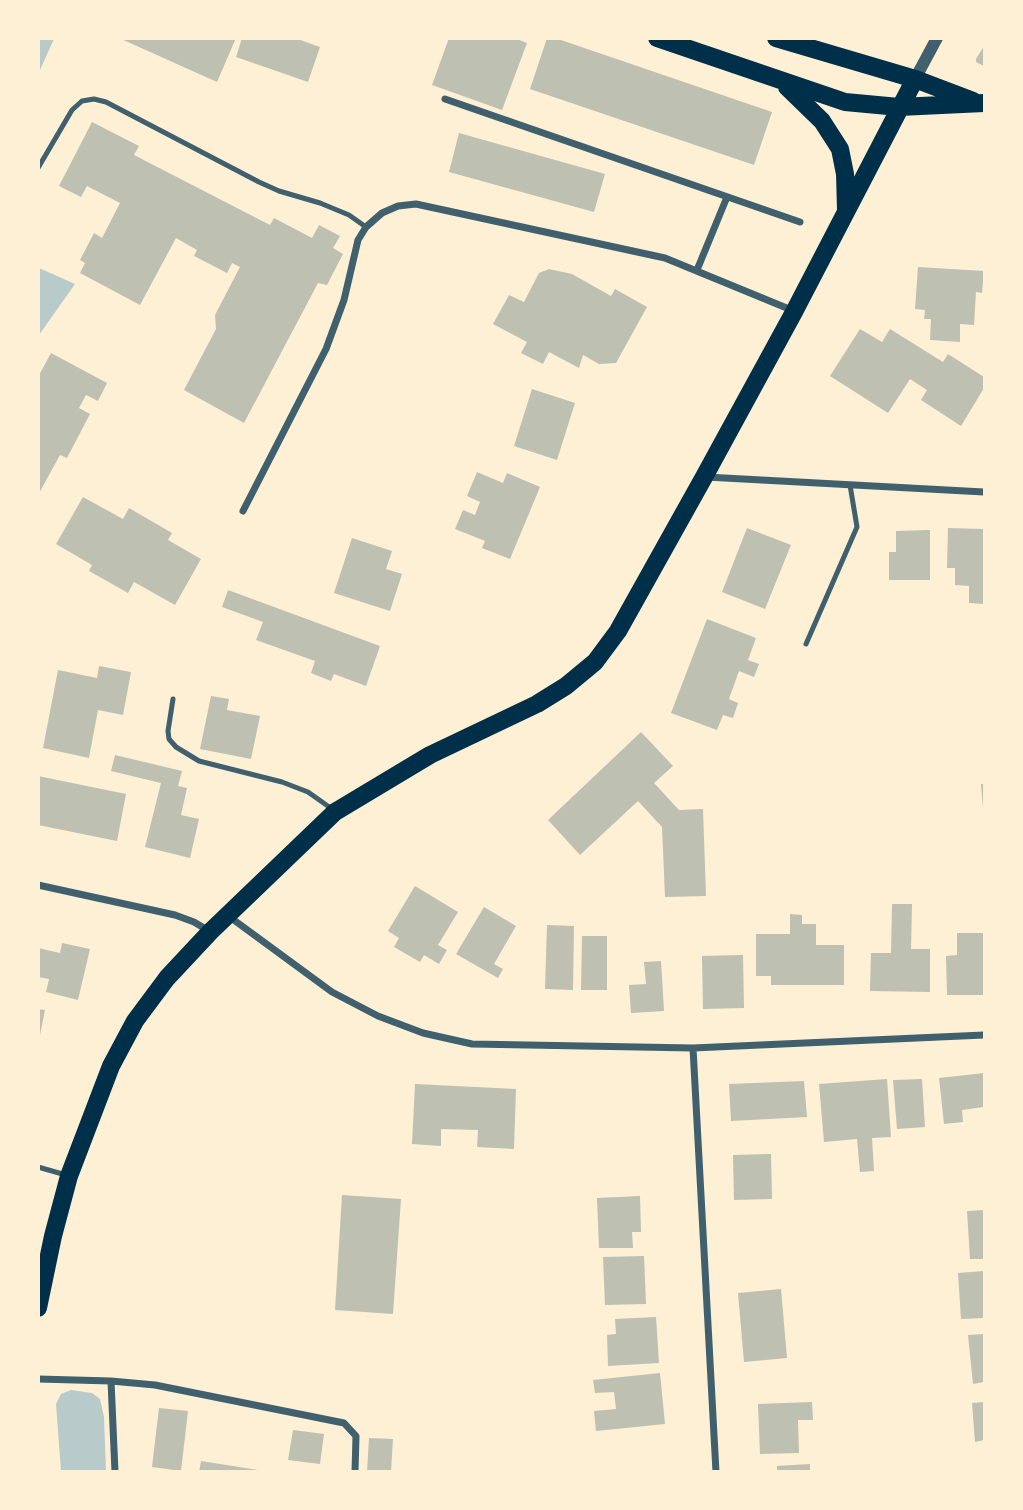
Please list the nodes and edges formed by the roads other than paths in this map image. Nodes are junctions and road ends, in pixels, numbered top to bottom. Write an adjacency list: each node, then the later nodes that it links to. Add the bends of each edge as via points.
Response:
1 (657, 38): 5 (main road)
2 (776, 38): 4 (main road)
3 (937, 38): 4 (street)
4 (915, 79): 7 (main road); 8 (main road)
5 (779, 81): 8 (main road, via 845,102); 11 (main road, via 822,121 840,149)
6 (445, 99): 10 (street)
7 (981, 103): 8 (main road)
8 (900, 107): 11 (main road)
9 (38, 168): 13 (lane, via 72,110 82,101 94,99 259,182 349,215)
10 (727, 197): 12 (street); 14 (street)
11 (846, 211): 15 (main road)
12 (800, 222)
13 (366, 227): 14 (street, via 382,213 416,204 665,258); 19 (street, via 358,240 326,349)
14 (697, 270): 15 (street)
15 (794, 312): 16 (main road)
16 (704, 477): 17 (street); 22 (main road, via 618,631 595,662 537,704 430,755)
17 (850, 485): 18 (street); 20 (lane, via 857,527)
18 (985, 492)
19 (243, 511)
20 (806, 644)
21 (173, 699): 22 (lane, via 168,731 176,747 199,761 308,792)
22 (335, 812): 24 (main road)
23 (38, 885): 25 (street, via 174,915)
24 (227, 915): 25 (main road); 27 (street, via 332,992 423,1033 472,1044)
25 (210, 932): 29 (main road, via 135,1021 111,1066)
26 (985, 1035): 27 (street)
27 (693, 1048): 35 (street)
28 (38, 1167): 29 (lane)
29 (69, 1176): 30 (main road)
30 (38, 1308)
31 (38, 1379): 32 (street)
32 (111, 1381): 33 (street); 34 (street, via 224,1397 344,1423 356,1436)
33 (115, 1472)
34 (355, 1472)
35 (716, 1472)

